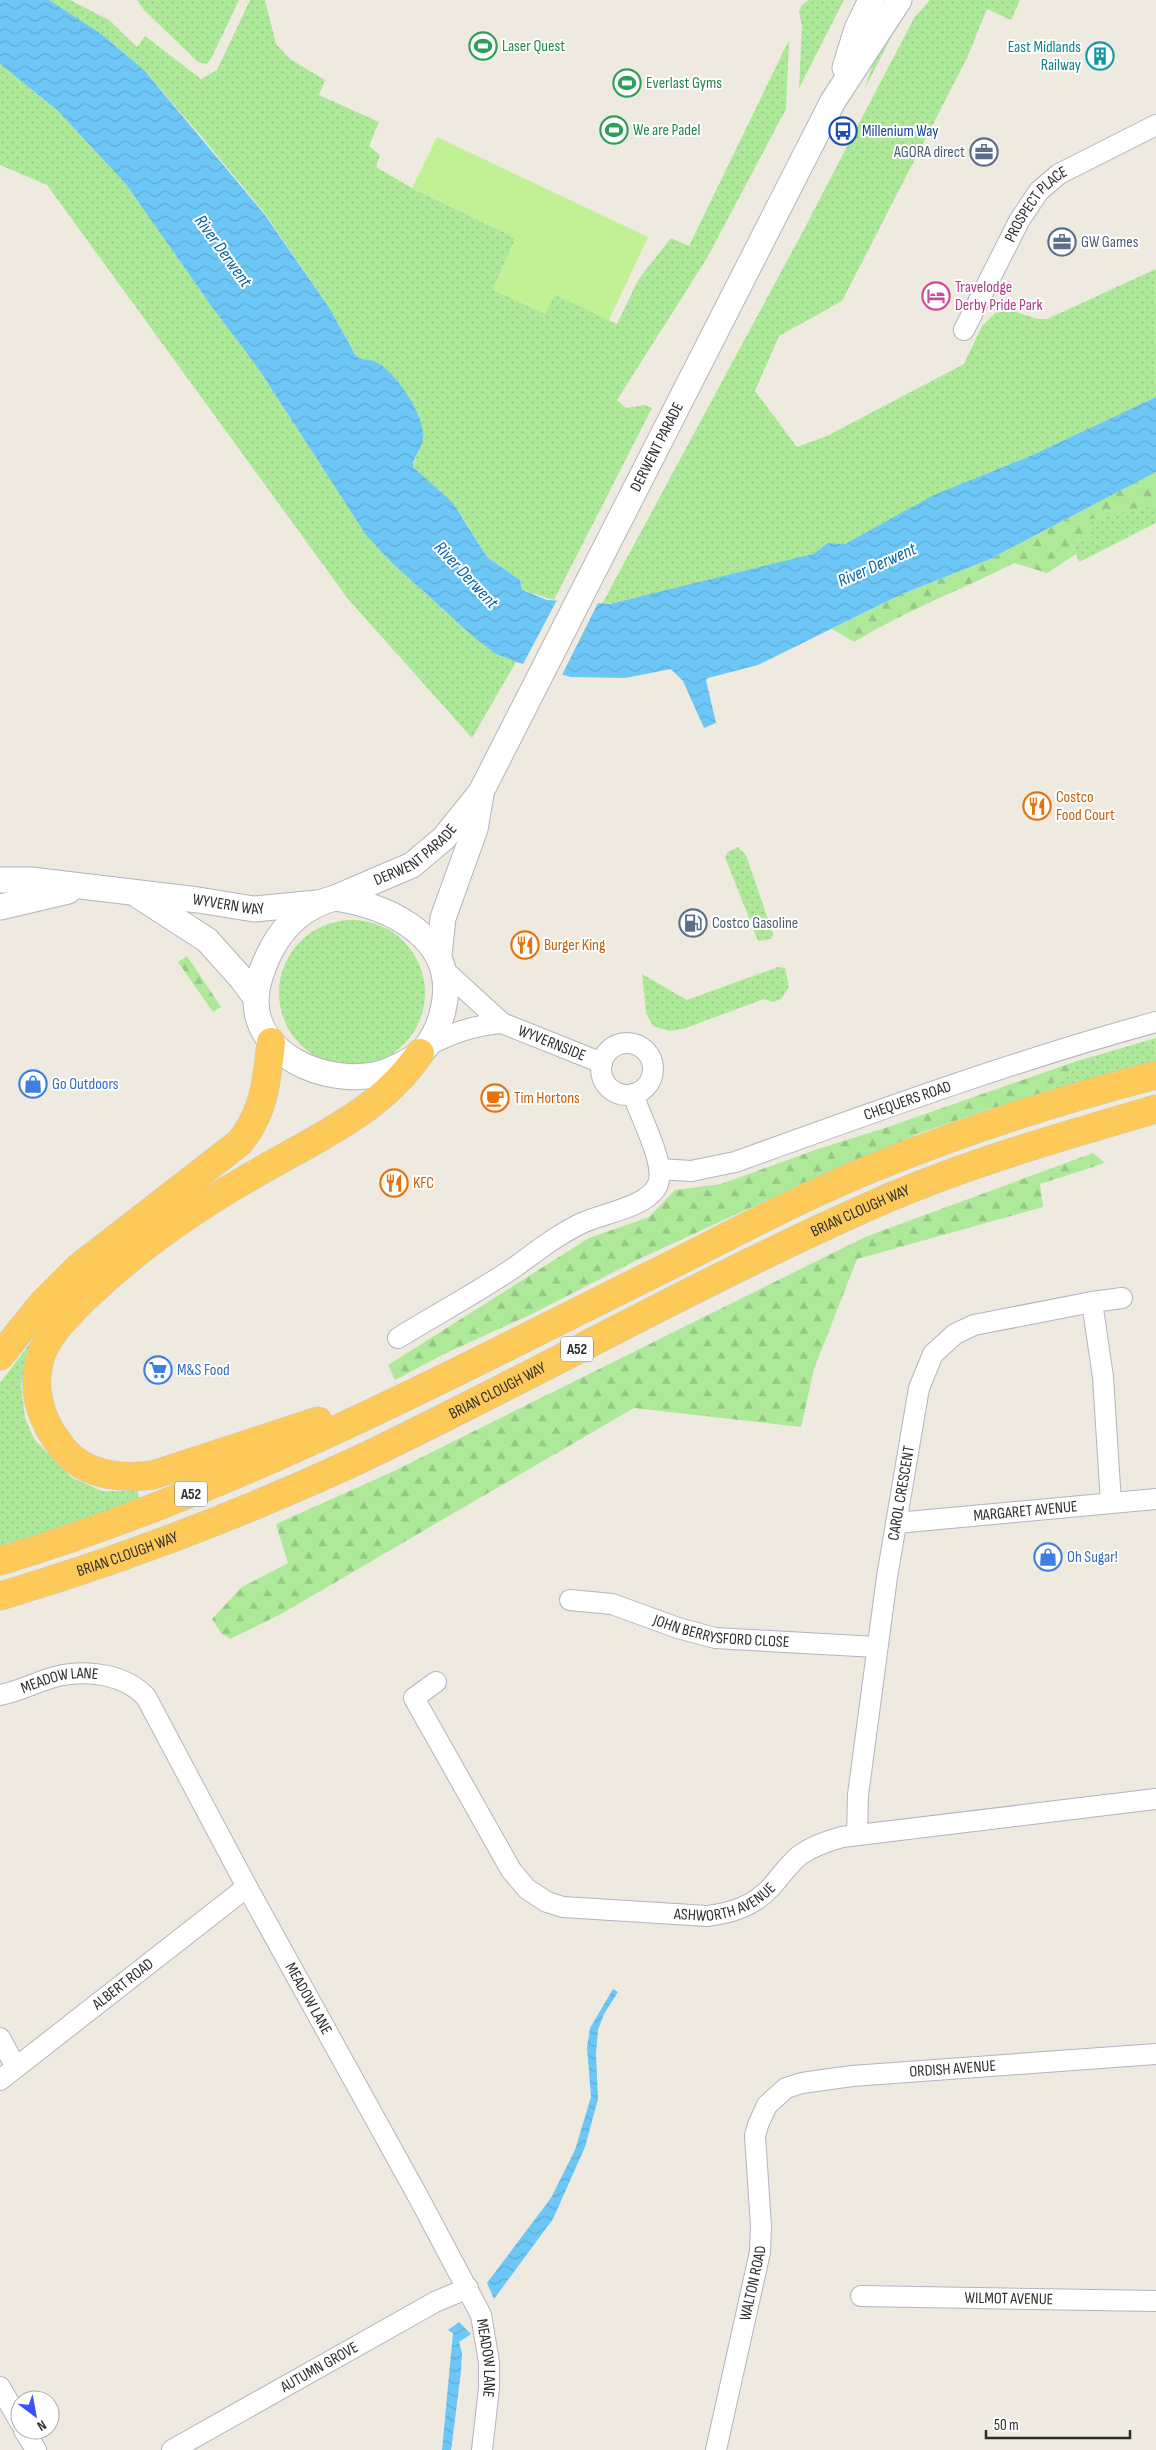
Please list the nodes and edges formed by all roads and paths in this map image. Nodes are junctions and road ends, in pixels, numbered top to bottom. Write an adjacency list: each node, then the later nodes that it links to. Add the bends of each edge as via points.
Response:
1 (871, 0): 3 (street, DERWENT PARADE, via 857,29)
2 (899, 0): 3 (street, DERWENT PARADE)
3 (833, 101): 6 (street, DERWENT PARADE)
4 (1156, 125): 5 (street, PROSPECT PLACE, via 1059,174 1039,191)
5 (964, 330)
6 (484, 787): 10 (street, DERWENT PARADE, via 444,838 412,865); 12 (street, DERWENT PARADE, via 475,829 443,918)
7 (0, 880): 8 (street, WYVERN WAY, via 31,880)
8 (80, 888): 9 (street, WYVERN WAY); 11 (street, WYVERN WAY)
9 (137, 894): 10 (street, WYVERN WAY, via 254,909); 13 (street, WYVERN WAY, via 207,940)
10 (327, 900): 12 (street, via 358,902 396,916 424,937); 13 (street, via 298,916 284,930 261,972)
11 (0, 907)
12 (442, 963): 15 (street, WYVERNSIDE); 17 (street, DERWENT PARADE, via 446,997 442,1016)
13 (256, 998): 16 (street, via 260,1018)
14 (1156, 1022): 22 (street, CHEQUERS ROAD, via 1015,1065 735,1162 691,1171)
15 (502, 1023): 17 (street, WYVERNSIDE, via 456,1032); 18 (street, WYVERNSIDE)
16 (271, 1042): 17 (street, via 312,1069 342,1077 374,1075 398,1068); 26 (highway, via 263,1099 249,1131 239,1143 79,1267 42,1304)
17 (423, 1050): 27 (highway, via 404,1076 359,1113 315,1142 203,1205 151,1240 106,1277 50,1338 37,1376 40,1406 51,1434 62,1449 94,1471 126,1478 153,1475 198,1462)
18 (602, 1063): 20 (street, via 603,1080 608,1087 624,1095); 20 (street, via 604,1056 616,1045 631,1043 643,1048 652,1060 653,1074 646,1087)
19 (1156, 1075): 27 (highway, BRIAN CLOUGH WAY / A52, via 1079,1095 879,1166 765,1218)
20 (633, 1094): 22 (street)
21 (1156, 1109): 32 (highway, BRIAN CLOUGH WAY / A52, via 984,1161 881,1201 292,1490 153,1547)
22 (659, 1169): 25 (street, via 655,1190 644,1201 596,1217 548,1242 514,1267)
23 (1122, 1298): 24 (street, CAROL CRESCENT)
24 (1092, 1302): 29 (street, via 1103,1377); 30 (street, CAROL CRESCENT, via 974,1325 955,1334 933,1354 920,1388)
25 (398, 1338)
26 (0, 1356)
27 (421, 1387): 31 (highway, BRIAN CLOUGH WAY / A52, via 270,1460 188,1495 71,1540)
28 (1156, 1499): 29 (street, MARGARET AVENUE)
29 (1111, 1503): 30 (street, MARGARET AVENUE)
30 (896, 1522): 34 (street, CAROL CRESCENT)
31 (0, 1561)
32 (0, 1596)
33 (570, 1600): 34 (street, JOHN BERRYSFORD CLOSE, via 612,1604 715,1638)
34 (876, 1648): 38 (street, CAROL CRESCENT, via 858,1795)
35 (436, 1682): 38 (street, ASHWORTH AVENUE, via 414,1698 511,1870 527,1889 555,1905 588,1910 707,1916 733,1912 766,1892 806,1851 829,1841)
36 (0, 1695): 39 (street, MEADOW LANE, via 62,1675 82,1674 116,1679 142,1692)
37 (1156, 1799): 38 (street, ASHWORTH AVENUE)
38 (857, 1835)
39 (247, 1887): 42 (street, ALBERT ROAD); 45 (street, MEADOW LANE)
40 (0, 2038): 42 (street)
41 (1156, 2054): 44 (street, ORDISH AVENUE, via 852,2076 802,2083 779,2093)
42 (16, 2067): 43 (street, ALBERT ROAD)
43 (0, 2080)
44 (762, 2114): 52 (street, WALTON ROAD, via 755,2136 760,2252)
45 (468, 2288): 50 (street, AUTUMN GROVE, via 435,2302); 51 (street, MEADOW LANE, via 481,2315 489,2362)
46 (862, 2296): 47 (street, WILMOT AVENUE)
47 (1156, 2301)
48 (0, 2387): 49 (street)
49 (10, 2404)
50 (172, 2450)
51 (482, 2450)
52 (716, 2450)

